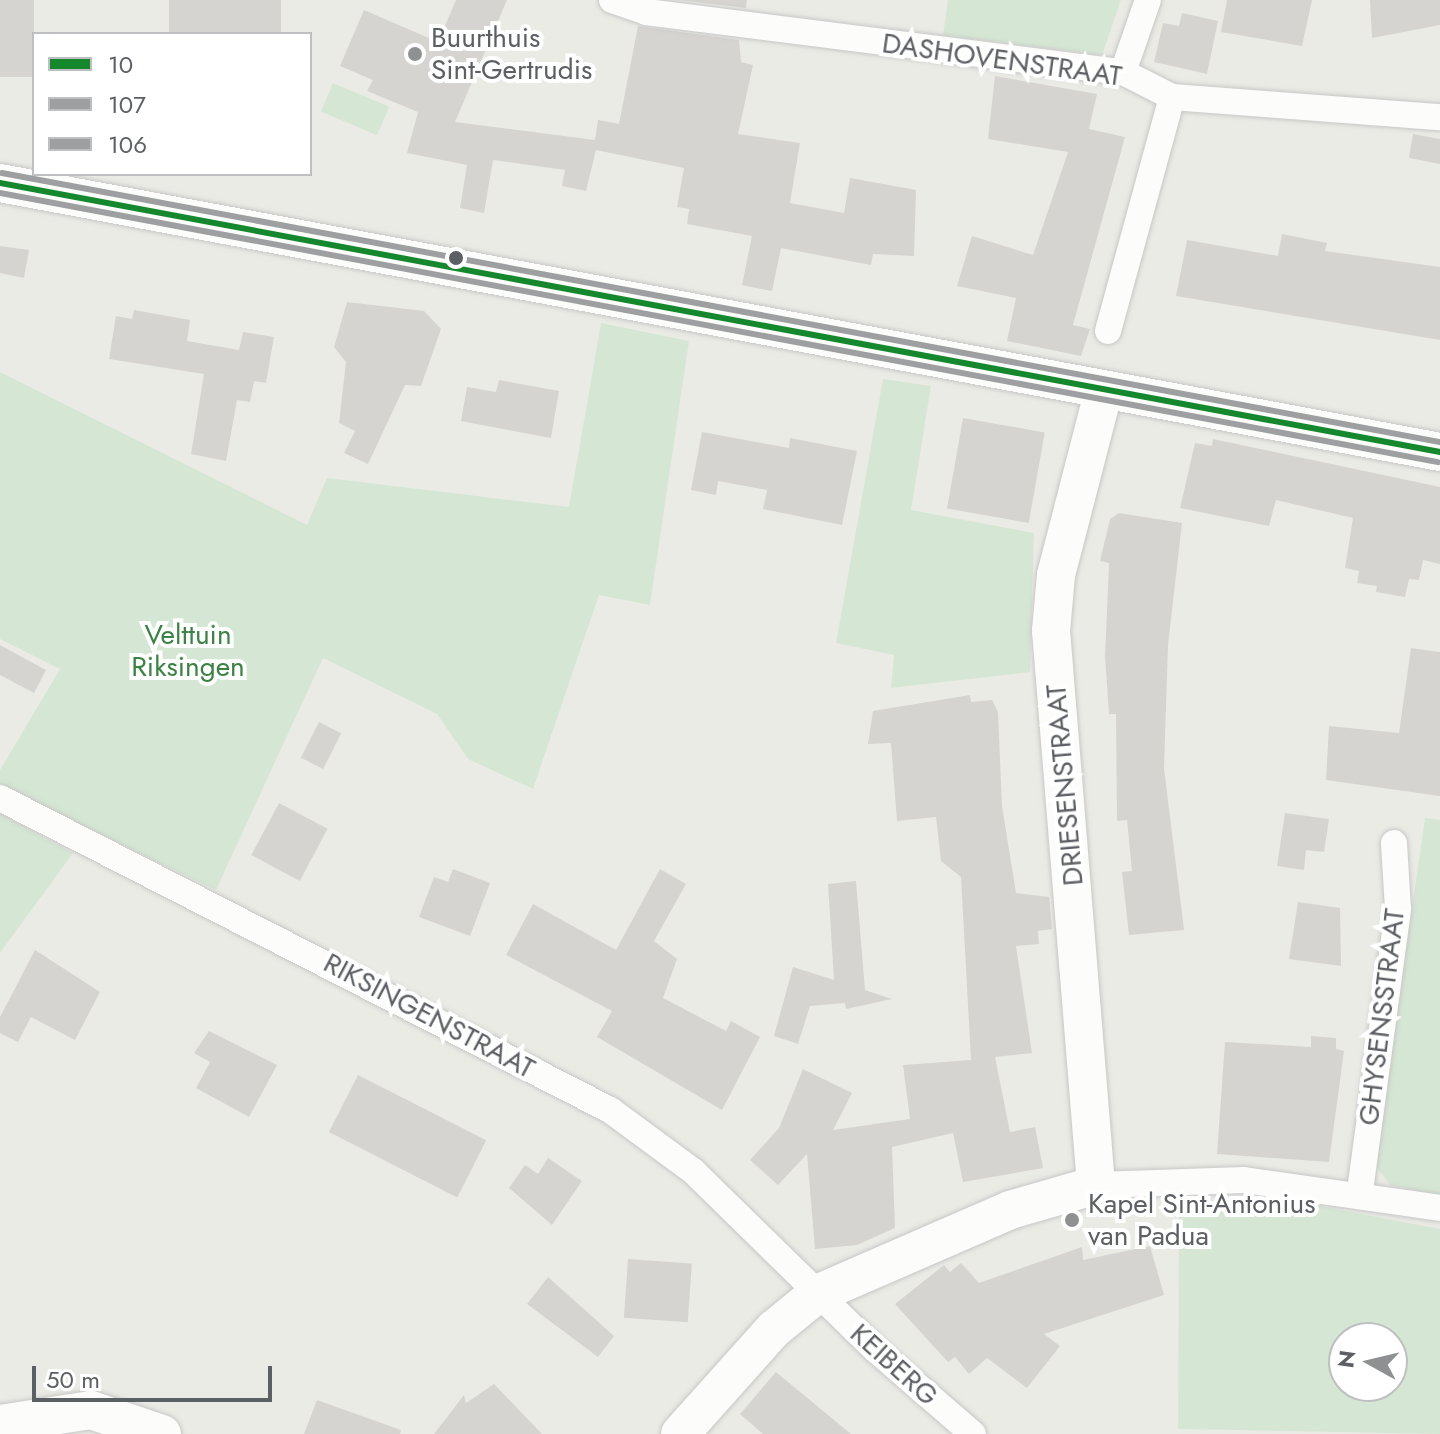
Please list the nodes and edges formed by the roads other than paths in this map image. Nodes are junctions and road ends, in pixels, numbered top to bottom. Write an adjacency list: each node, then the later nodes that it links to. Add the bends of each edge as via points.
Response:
1 (612, 0): 3 (street, DASHOVENSTRAAT, via 646,12)
2 (1148, 0): 3 (street)
3 (1123, 72): 4 (street, DASHOVENSTRAAT)
4 (1172, 97): 5 (street, DASHOVENSTRAAT); 7 (street)
5 (1440, 117)
6 (0, 183): 8 (street)
7 (1108, 331)
8 (1104, 390): 9 (street); 12 (street, DRIESENSTRAAT, via 1056,575 1051,631)
9 (1440, 452)
10 (0, 798): 15 (street, RIKSINGENSTRAAT, via 610,1110 693,1171)
11 (1394, 843): 13 (street, GHYSENSSTRAAT, via 1398,909)
12 (1096, 1185): 13 (street, via 1244,1180); 15 (street, via 1010,1210)
13 (1360, 1191): 14 (street)
14 (1440, 1208)
15 (817, 1294): 18 (street, via 774,1329); 19 (street, KEIBERG)
16 (0, 1424): 17 (street, via 91,1410)
17 (162, 1434)
18 (680, 1434)
19 (973, 1434)

